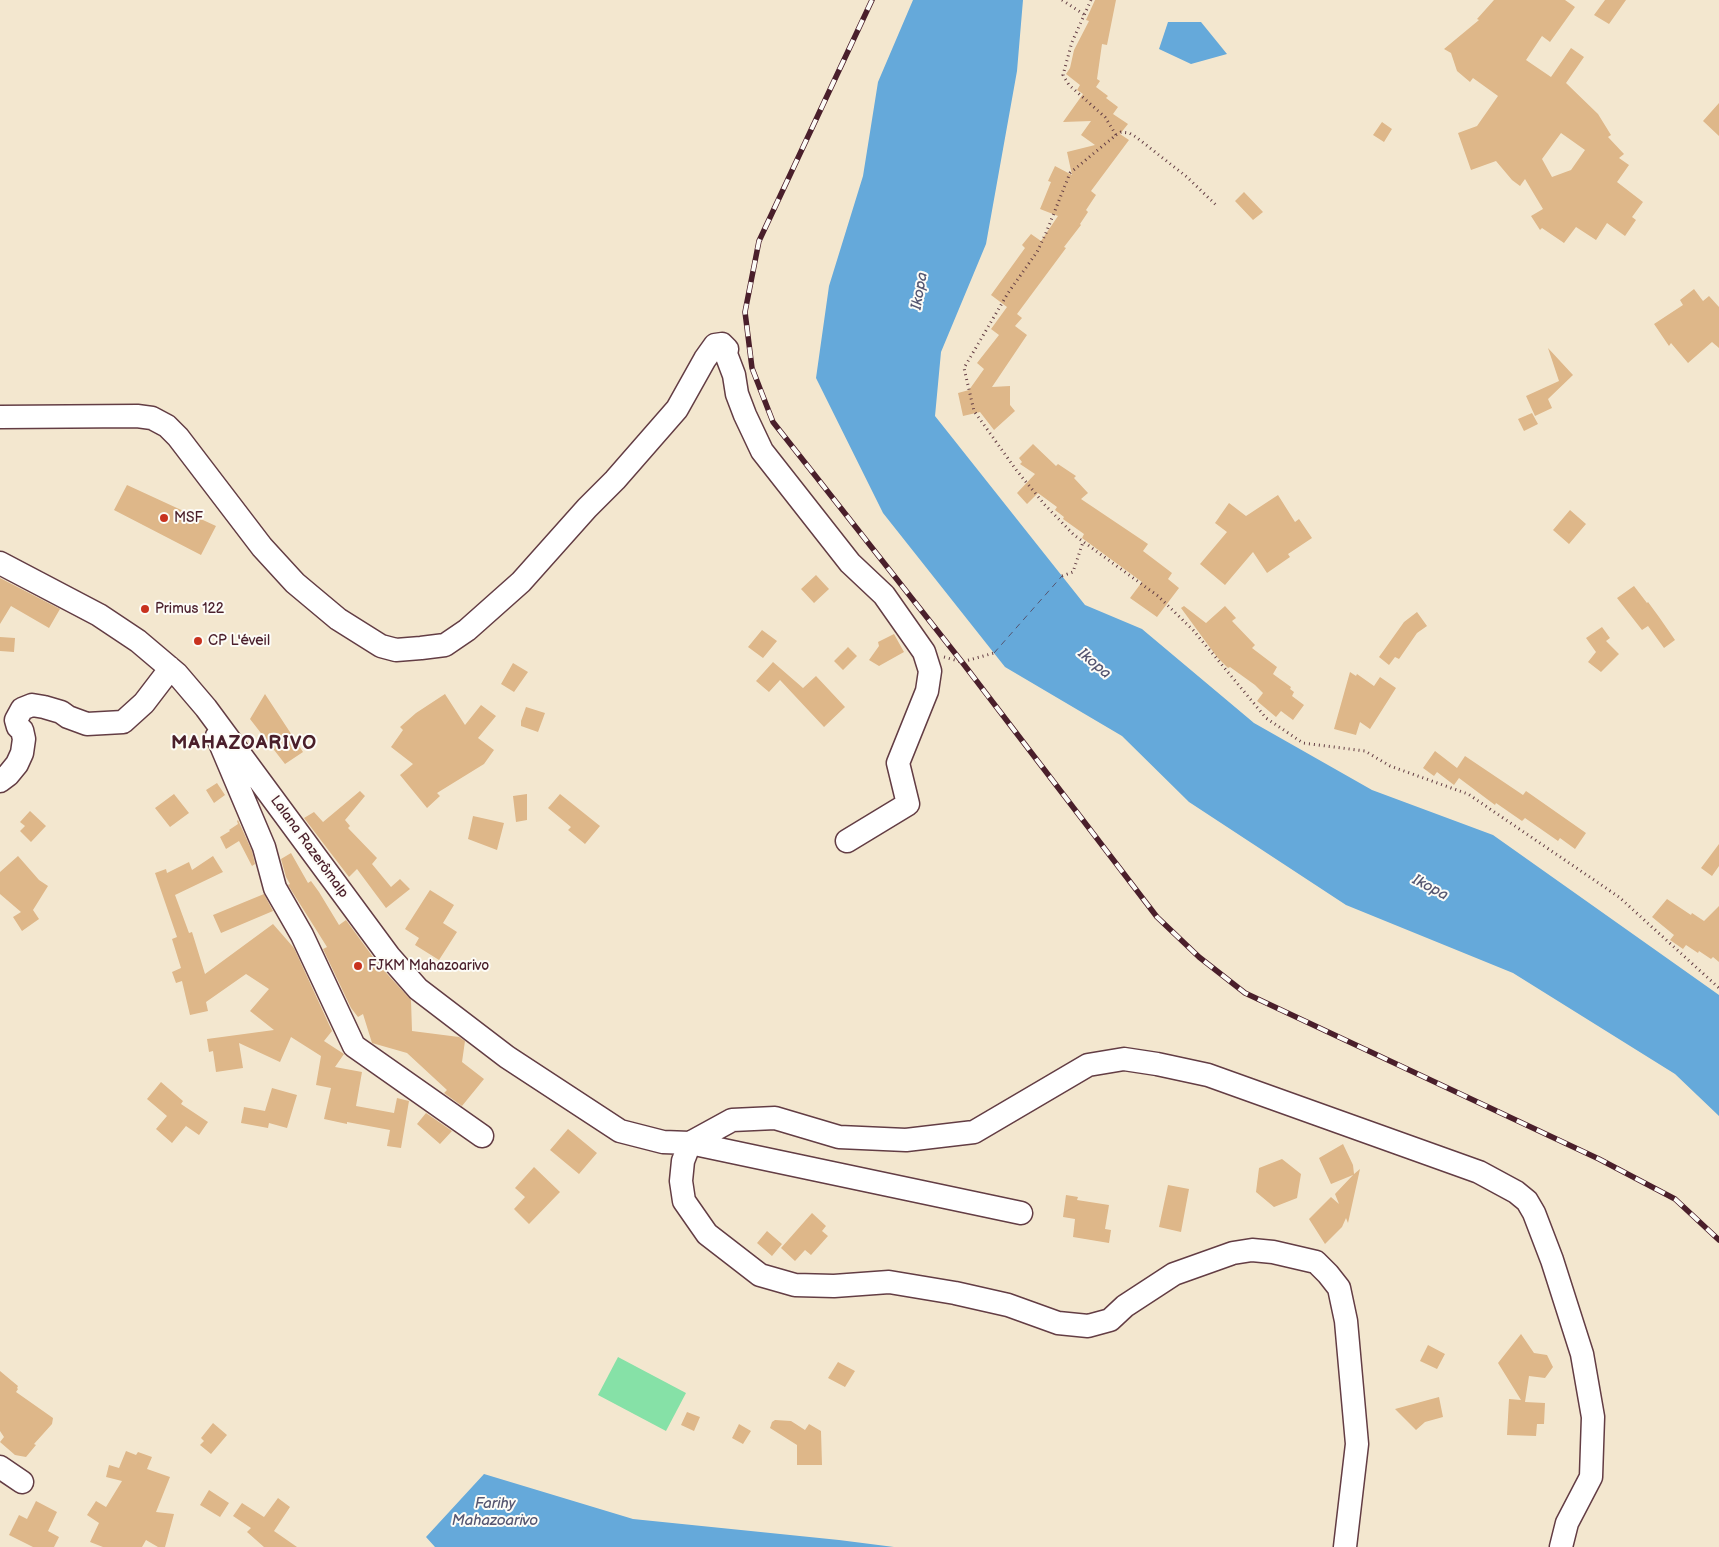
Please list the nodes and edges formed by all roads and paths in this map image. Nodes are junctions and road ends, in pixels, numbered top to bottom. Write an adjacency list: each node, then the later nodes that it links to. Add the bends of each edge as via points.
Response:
1 (1062, 0): 3 (path)
2 (1091, 0): 3 (path)
3 (1085, 15): 4 (path, via 1072,42 1063,75 1069,85 1105,117)
4 (1116, 135): 5 (path, via 1121,132 1136,137); 7 (path, via 1070,173 1037,252 1008,293 964,368 974,411 1016,471)
5 (1218, 206)
6 (0, 417): 10 (street, via 136,416 152,418 167,426 262,547 295,583 338,619 381,646 396,650 421,648 445,645 521,582 677,408 705,359 715,345 722,344 727,349 737,394 762,451 850,563 884,595)
7 (1083, 542): 9 (path, via 1074,572); 16 (path, via 1158,596 1193,630 1266,718 1303,743 1364,751 1390,766 1468,794 1619,897)
8 (0, 563): 12 (street, Lalana Razerômalp, via 99,615)
9 (1062, 576)
10 (924, 652): 11 (path, via 962,662); 15 (street, via 930,671 927,691 898,763 908,804)
11 (994, 653)
12 (169, 667): 13 (street, Lalana Razerômalp); 14 (street, via 144,702 123,722 87,724 44,707 22,709 16,720 24,739 22,753 17,764)
13 (206, 708): 17 (street, via 264,847 275,888 302,935 354,1046); 18 (street, Lalana Razerômalp, via 389,956 418,989 506,1057 620,1132 664,1142)
14 (0, 781)
15 (847, 841)
16 (1719, 988)
17 (482, 1136)
18 (690, 1143): 19 (street); 22 (street, via 683,1161 681,1182 684,1201 707,1234 760,1275 795,1285 889,1282 955,1292 1008,1305 1058,1323 1088,1326 1110,1320 1125,1306 1174,1274 1233,1253 1252,1250 1273,1252 1316,1262 1339,1288 1346,1321 1357,1444); 23 (street, via 732,1120 774,1118 839,1137 906,1140 974,1132 1088,1065 1124,1060 1208,1075 1479,1172 1516,1192 1534,1213 1582,1354 1593,1417 1591,1478 1567,1523)
19 (1021, 1213)
20 (0, 1467): 21 (street)
21 (22, 1482)
22 (1345, 1547)
23 (1561, 1547)

